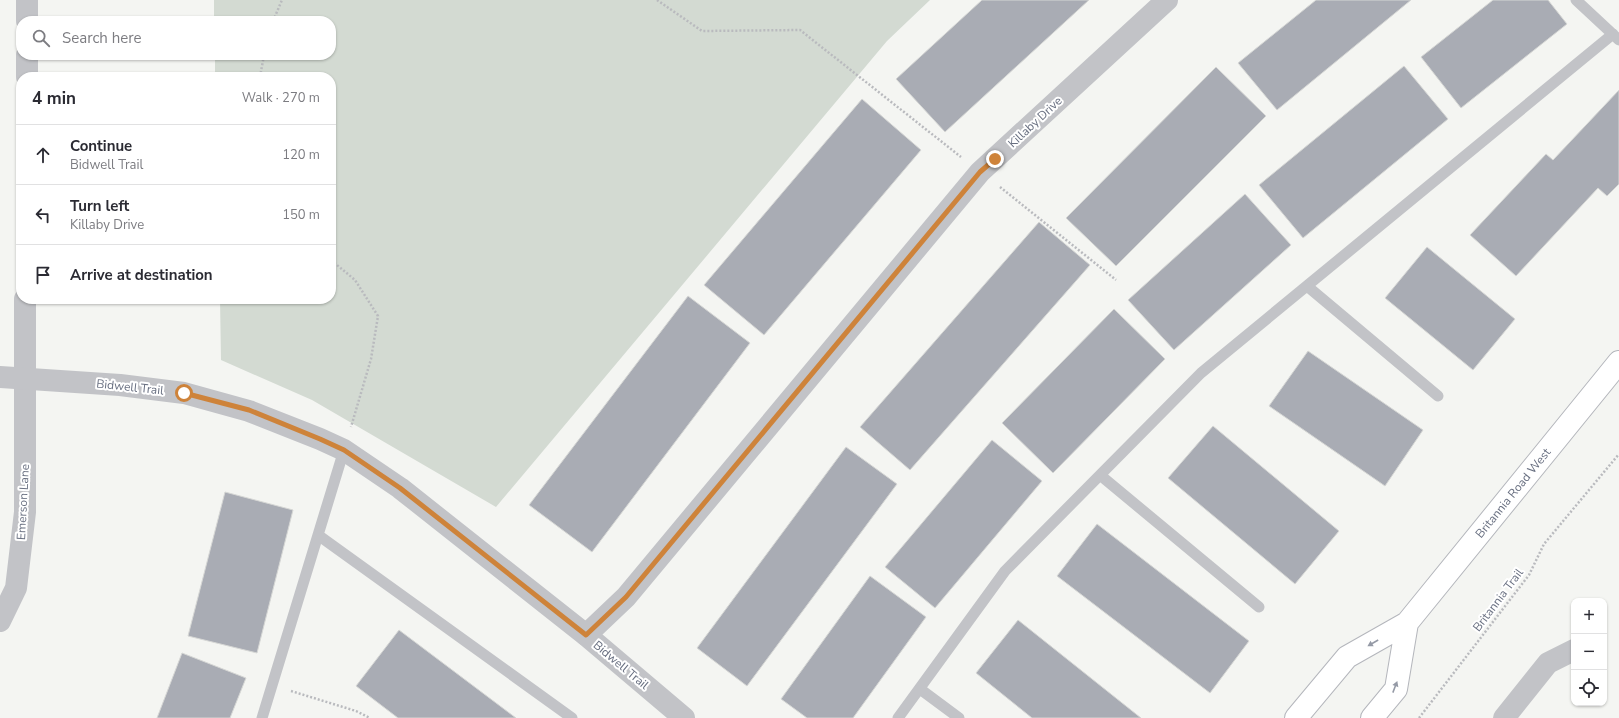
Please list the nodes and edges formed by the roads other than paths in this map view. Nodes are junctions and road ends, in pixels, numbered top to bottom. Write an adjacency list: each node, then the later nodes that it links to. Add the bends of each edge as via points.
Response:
1 (27, 0): 4 (street)
2 (1167, 0): 20 (street, Killaby Drive, via 980,172 626,597)
3 (1576, 0): 5 (lane)
4 (27, 16)
5 (1616, 37): 8 (lane)
6 (27, 60): 7 (street)
7 (27, 72)
8 (1307, 286): 13 (lane); 15 (lane, via 1201,373)
9 (26, 304): 12 (street, Emerson Lane)
10 (1619, 362): 19 (main road, Britannia Road West)
11 (0, 377): 12 (street, Bidwell Trail)
12 (25, 379): 14 (street, Bidwell Trail, via 120,385 184,393 249,410); 18 (street, Emerson Lane, via 25,512 16,588)
13 (1438, 396)
14 (344, 450): 16 (lane); 20 (street, Bidwell Trail, via 400,488)
15 (1100, 475): 17 (lane); 22 (lane, via 1005,571)
16 (318, 535): 23 (lane); 24 (lane)
17 (1259, 607)
18 (0, 621)
19 (1407, 623): 28 (main road, Britannia Road West, one-way to 28, via 1346,658); 29 (main road, Britannia Road West, one-way to 19, via 1396,689)
20 (586, 635): 25 (street, Bidwell Trail)
21 (1571, 652): 30 (street, via 1548,663)
22 (920, 689): 26 (lane); 27 (lane)
23 (262, 718)
24 (572, 718)
25 (684, 718)
26 (898, 718)
27 (959, 718)
28 (1296, 718)
29 (1372, 718)
30 (1504, 718)

